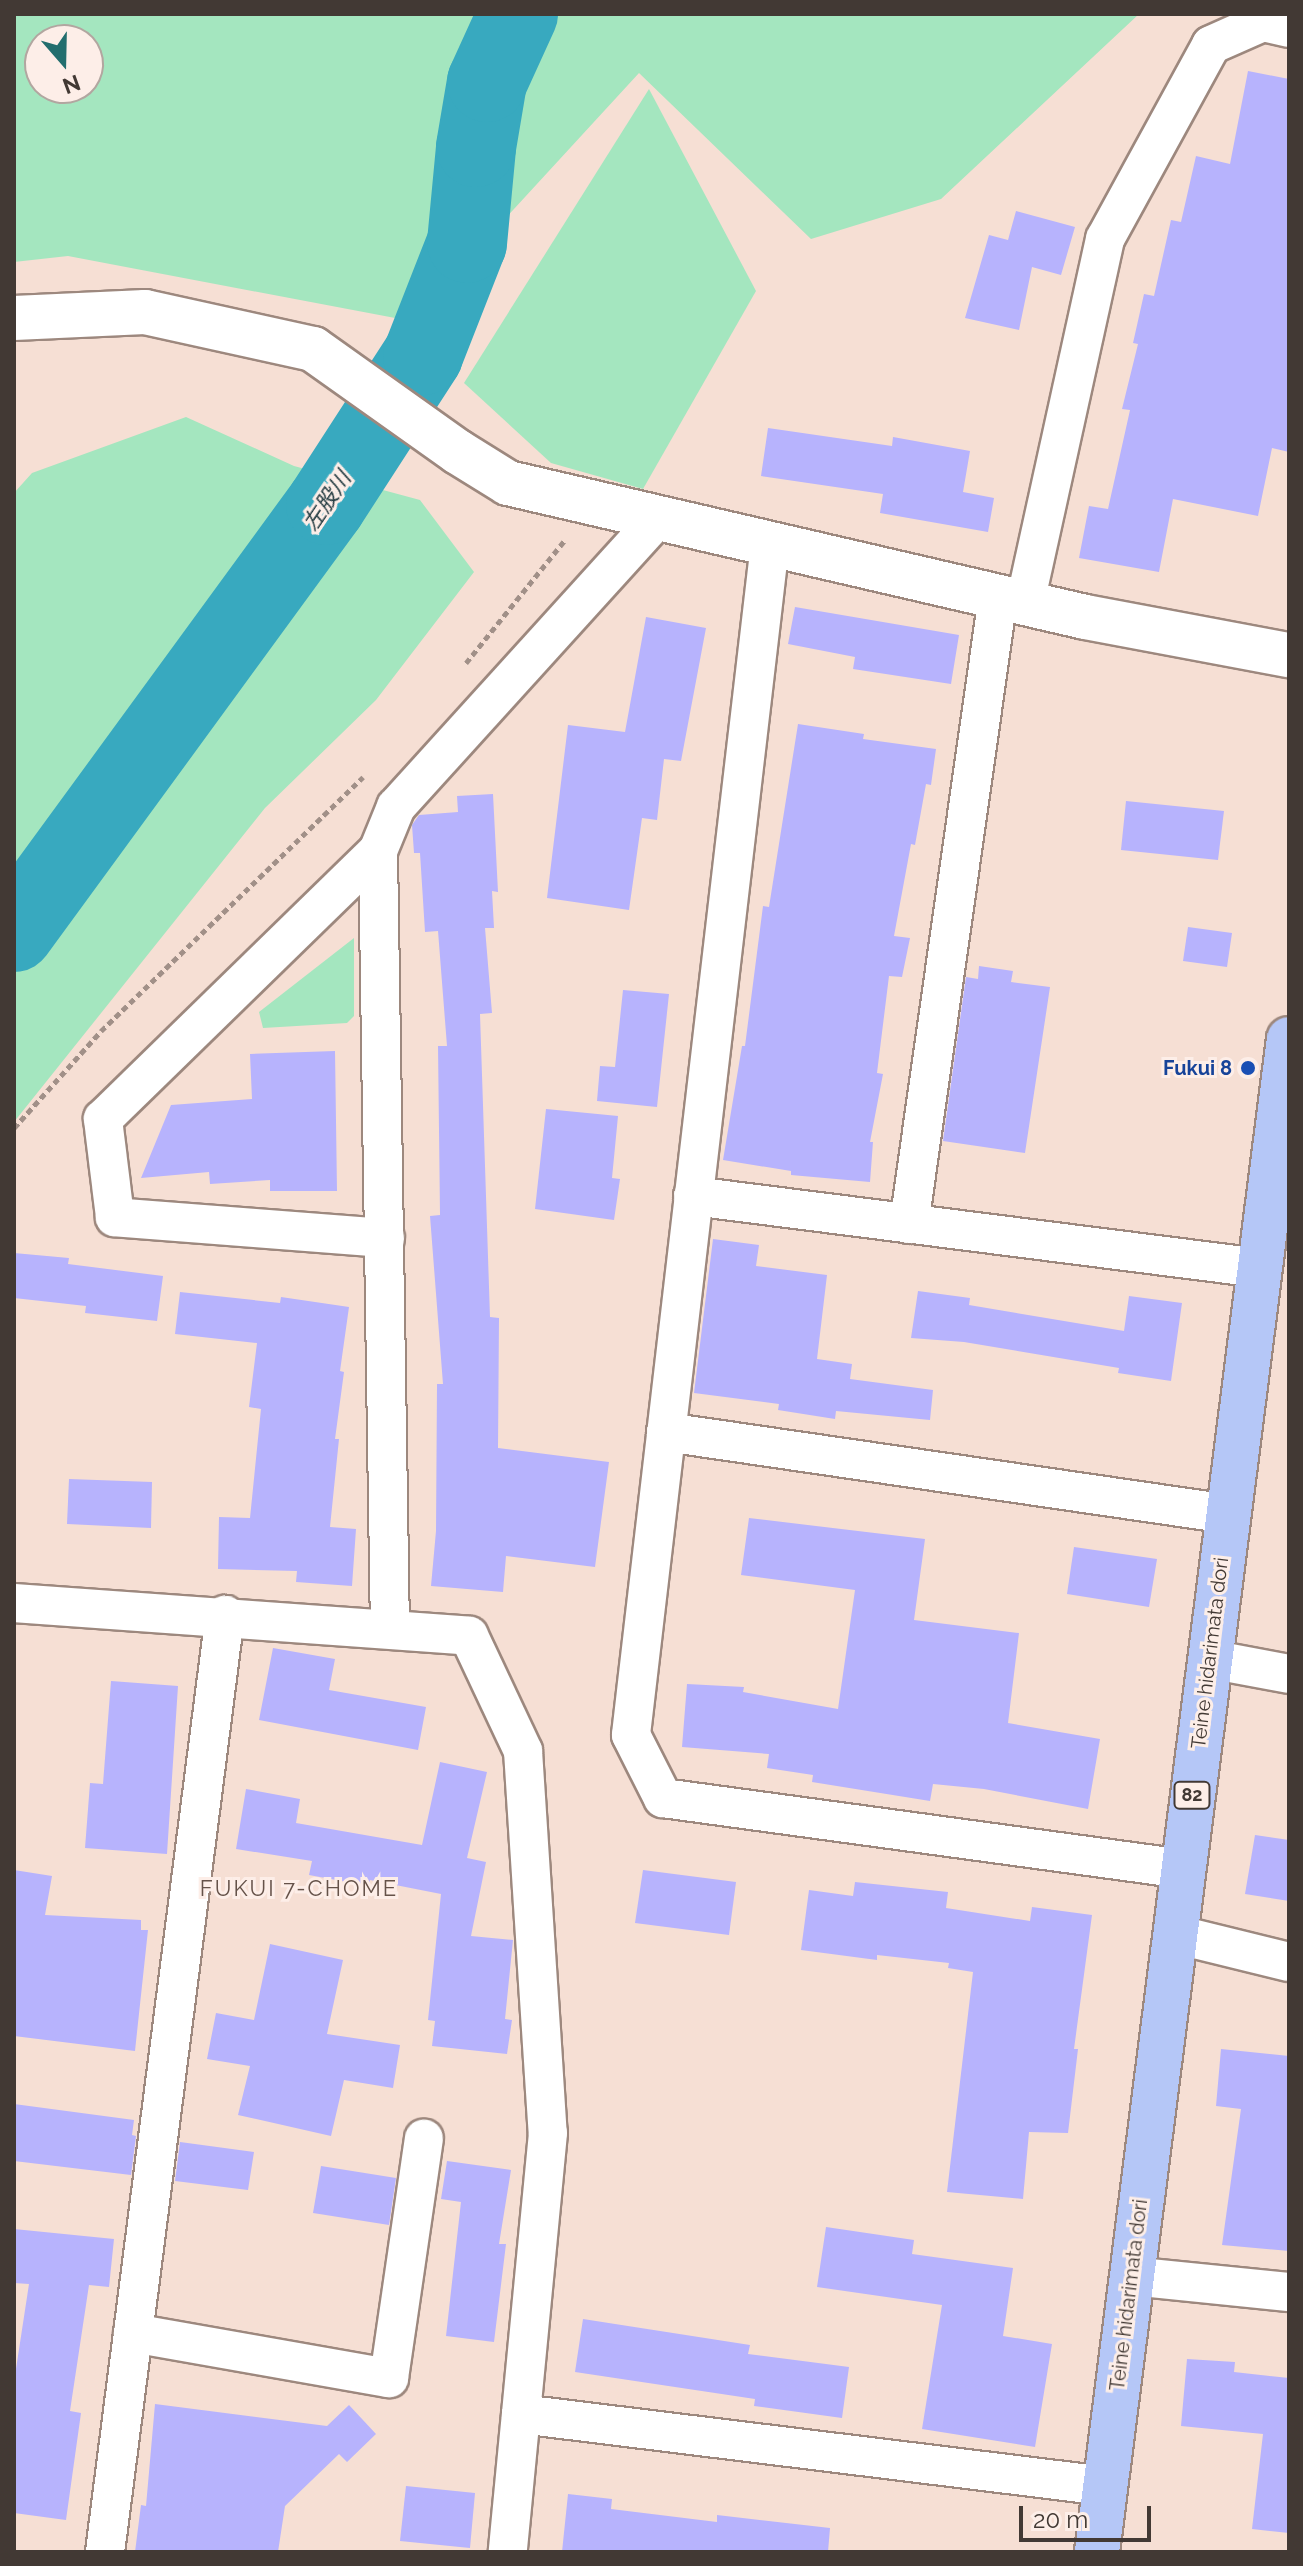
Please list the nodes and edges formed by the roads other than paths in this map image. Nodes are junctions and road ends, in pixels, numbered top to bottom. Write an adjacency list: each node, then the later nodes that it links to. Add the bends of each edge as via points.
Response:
1 (1289, 28): 5 (street, via 1263,22 1211,45 1105,239)
2 (14, 318): 3 (street, via 145,312 313,349 508,483)
3 (658, 518): 4 (street); 7 (street, via 396,807)
4 (770, 544): 5 (street); 9 (street)
5 (1011, 600): 6 (street); 10 (street)
6 (1289, 655)
7 (378, 851): 11 (street); 11 (street, via 103,1119 115,1217)
8 (1287, 1064): 12 (main road, Teine hidarimata dori / 82)
9 (693, 1196): 10 (street); 13 (street)
10 (909, 1224): 12 (street)
11 (385, 1238): 17 (street)
12 (1259, 1268): 14 (main road, Teine hidarimata dori / 82)
13 (666, 1432): 14 (street); 20 (street, via 631,1735 663,1798)
14 (1228, 1514): 18 (main road, Teine hidarimata dori / 82)
15 (14, 1603): 16 (street)
16 (225, 1615): 17 (street); 26 (street)
17 (390, 1629): 27 (street, via 469,1636 523,1751 548,2133)
18 (1209, 1659): 19 (street); 20 (main road, Teine hidarimata dori / 82)
19 (1289, 1674)
20 (1183, 1869): 21 (main road, Teine hidarimata dori / 82)
21 (1175, 1934): 22 (street); 24 (main road, Teine hidarimata dori / 82)
22 (1289, 1962)
23 (424, 2139): 26 (street, via 389,2378)
24 (1131, 2276): 25 (street); 28 (main road, Teine hidarimata dori / 82)
25 (1289, 2292)
26 (133, 2333): 29 (street)
27 (521, 2414): 28 (street); 30 (street)
28 (1105, 2486): 31 (main road, Teine hidarimata dori / 82)
29 (105, 2552)
30 (508, 2552)
31 (1097, 2552)

